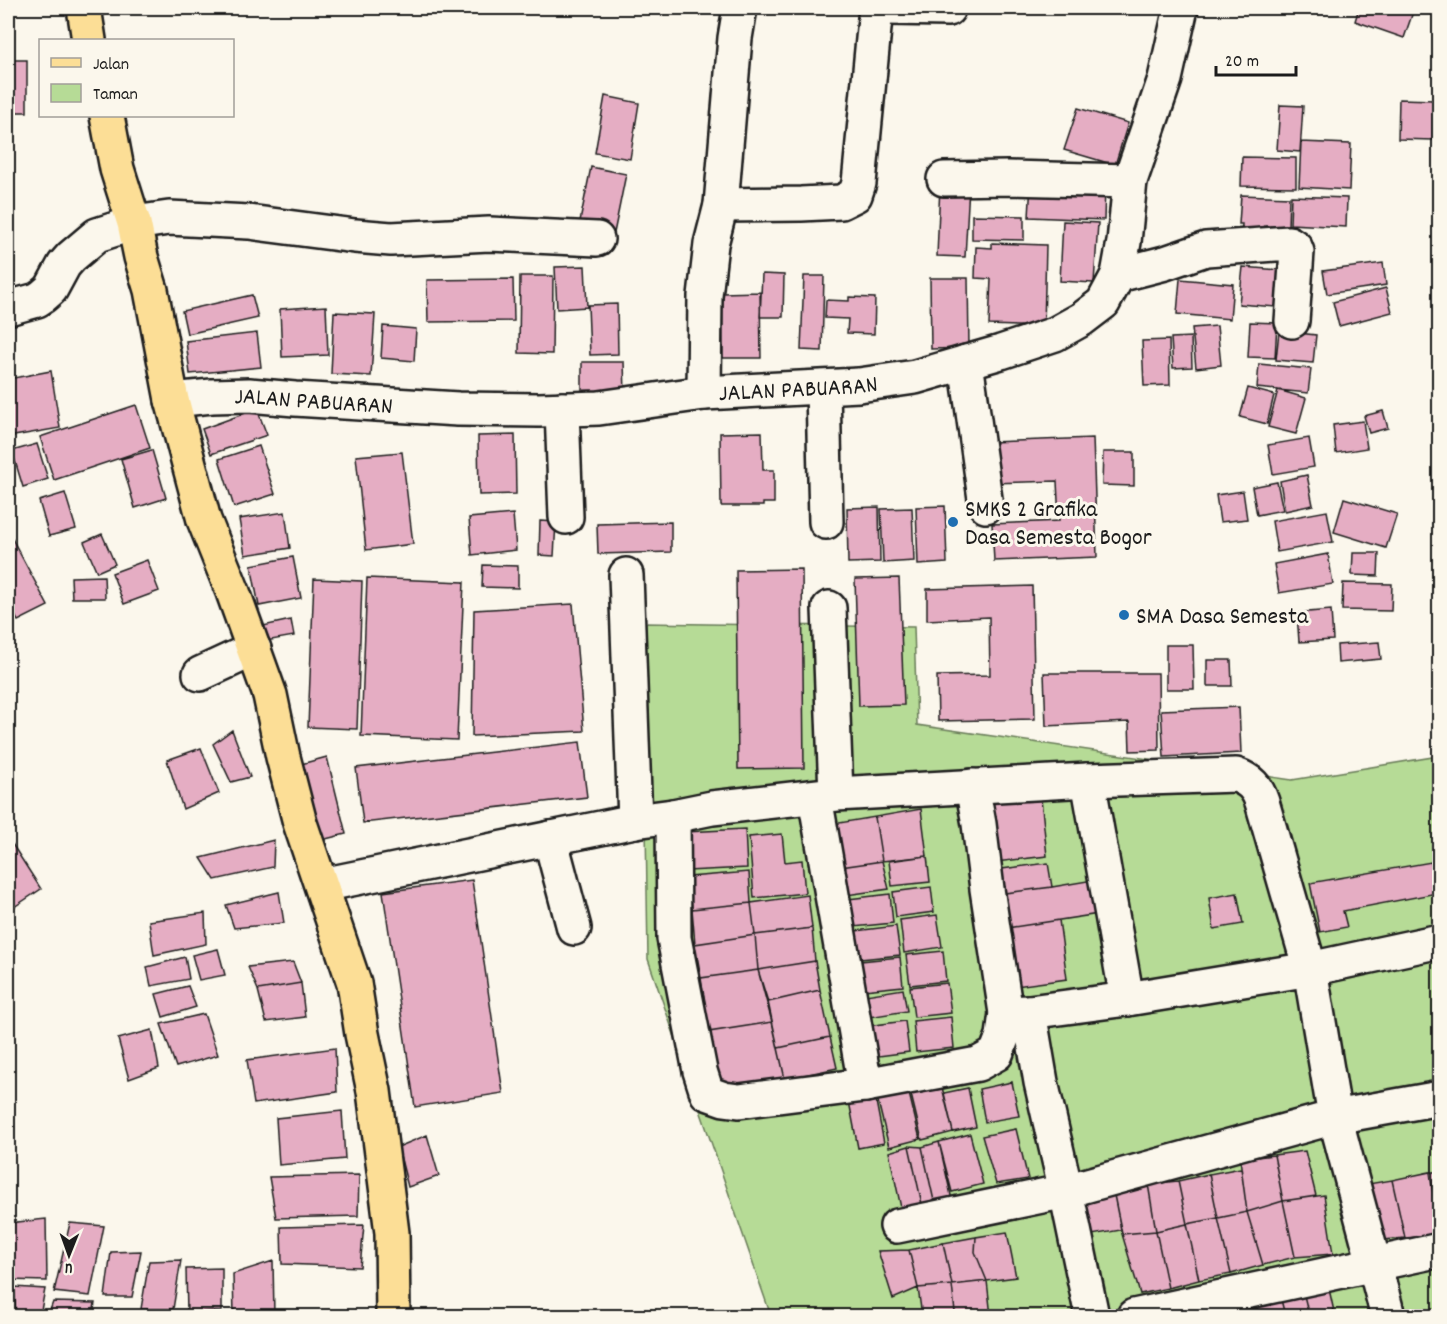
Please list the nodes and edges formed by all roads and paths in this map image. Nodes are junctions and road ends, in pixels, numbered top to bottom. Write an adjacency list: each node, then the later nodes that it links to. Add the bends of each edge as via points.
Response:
1 (84, 8): 7 (main road)
2 (740, 8): 11 (street)
3 (876, 8): 11 (street, via 855,195 841,201 801,204)
4 (886, 8): 6 (street)
5 (1181, 8): 10 (street, JALAN PABUARAN, via 1165,79)
6 (948, 9)
7 (89, 39)
8 (107, 117): 12 (main road, via 117,169)
9 (944, 179): 10 (street)
10 (1130, 181): 14 (street, JALAN PABUARAN)
11 (721, 205): 19 (street, via 711,244 705,296)
12 (134, 223): 13 (street, via 169,218 249,222 391,239 489,234); 15 (street, via 97,235 71,257 43,296); 20 (main road)
13 (597, 239)
14 (1118, 275): 16 (street, via 1206,249 1289,243 1297,252); 17 (street, JALAN PABUARAN, via 1103,303 1073,324 1046,337)
15 (8, 308)
16 (1292, 321)
17 (966, 362): 18 (street, JALAN PABUARAN, via 915,377); 22 (street)
18 (824, 388): 19 (street, JALAN PABUARAN); 24 (street)
19 (704, 393): 21 (street, JALAN PABUARAN, via 599,408)
20 (172, 400): 21 (street, JALAN PABUARAN, via 249,395 458,409); 27 (main road, via 204,520)
21 (562, 409): 23 (street)
22 (986, 506)
23 (566, 517)
24 (825, 522)
25 (626, 575): 33 (street)
26 (829, 608): 31 (street)
27 (254, 649): 28 (street); 35 (main road, via 270,695 300,823)
28 (200, 674)
29 (1088, 780): 30 (street); 38 (street, via 1236,775 1251,782 1262,802); 39 (street)
30 (972, 786): 31 (street); 40 (street, via 987,889)
31 (826, 796): 32 (street); 41 (street)
32 (673, 816): 33 (street); 41 (street, via 674,938 699,1071 707,1093 739,1101)
33 (635, 821): 34 (street)
34 (549, 838): 35 (street); 36 (street)
35 (322, 885): 48 (main road, via 354,983 374,1091 392,1233)
36 (574, 928)
37 (1440, 941): 38 (street)
38 (1310, 969): 39 (street); 43 (street)
39 (1127, 999): 40 (street)
40 (1017, 1013): 41 (street, via 996,1054 978,1064); 44 (street, via 1041,1082)
41 (865, 1085)
42 (1440, 1098): 43 (street)
43 (1335, 1117): 44 (street); 47 (street)
44 (1066, 1191): 45 (street); 49 (street)
45 (897, 1226)
46 (1440, 1250): 47 (street)
47 (1375, 1263): 50 (street); 51 (street)
48 (393, 1317)
49 (1092, 1317)
50 (1134, 1317)
51 (1388, 1317)

